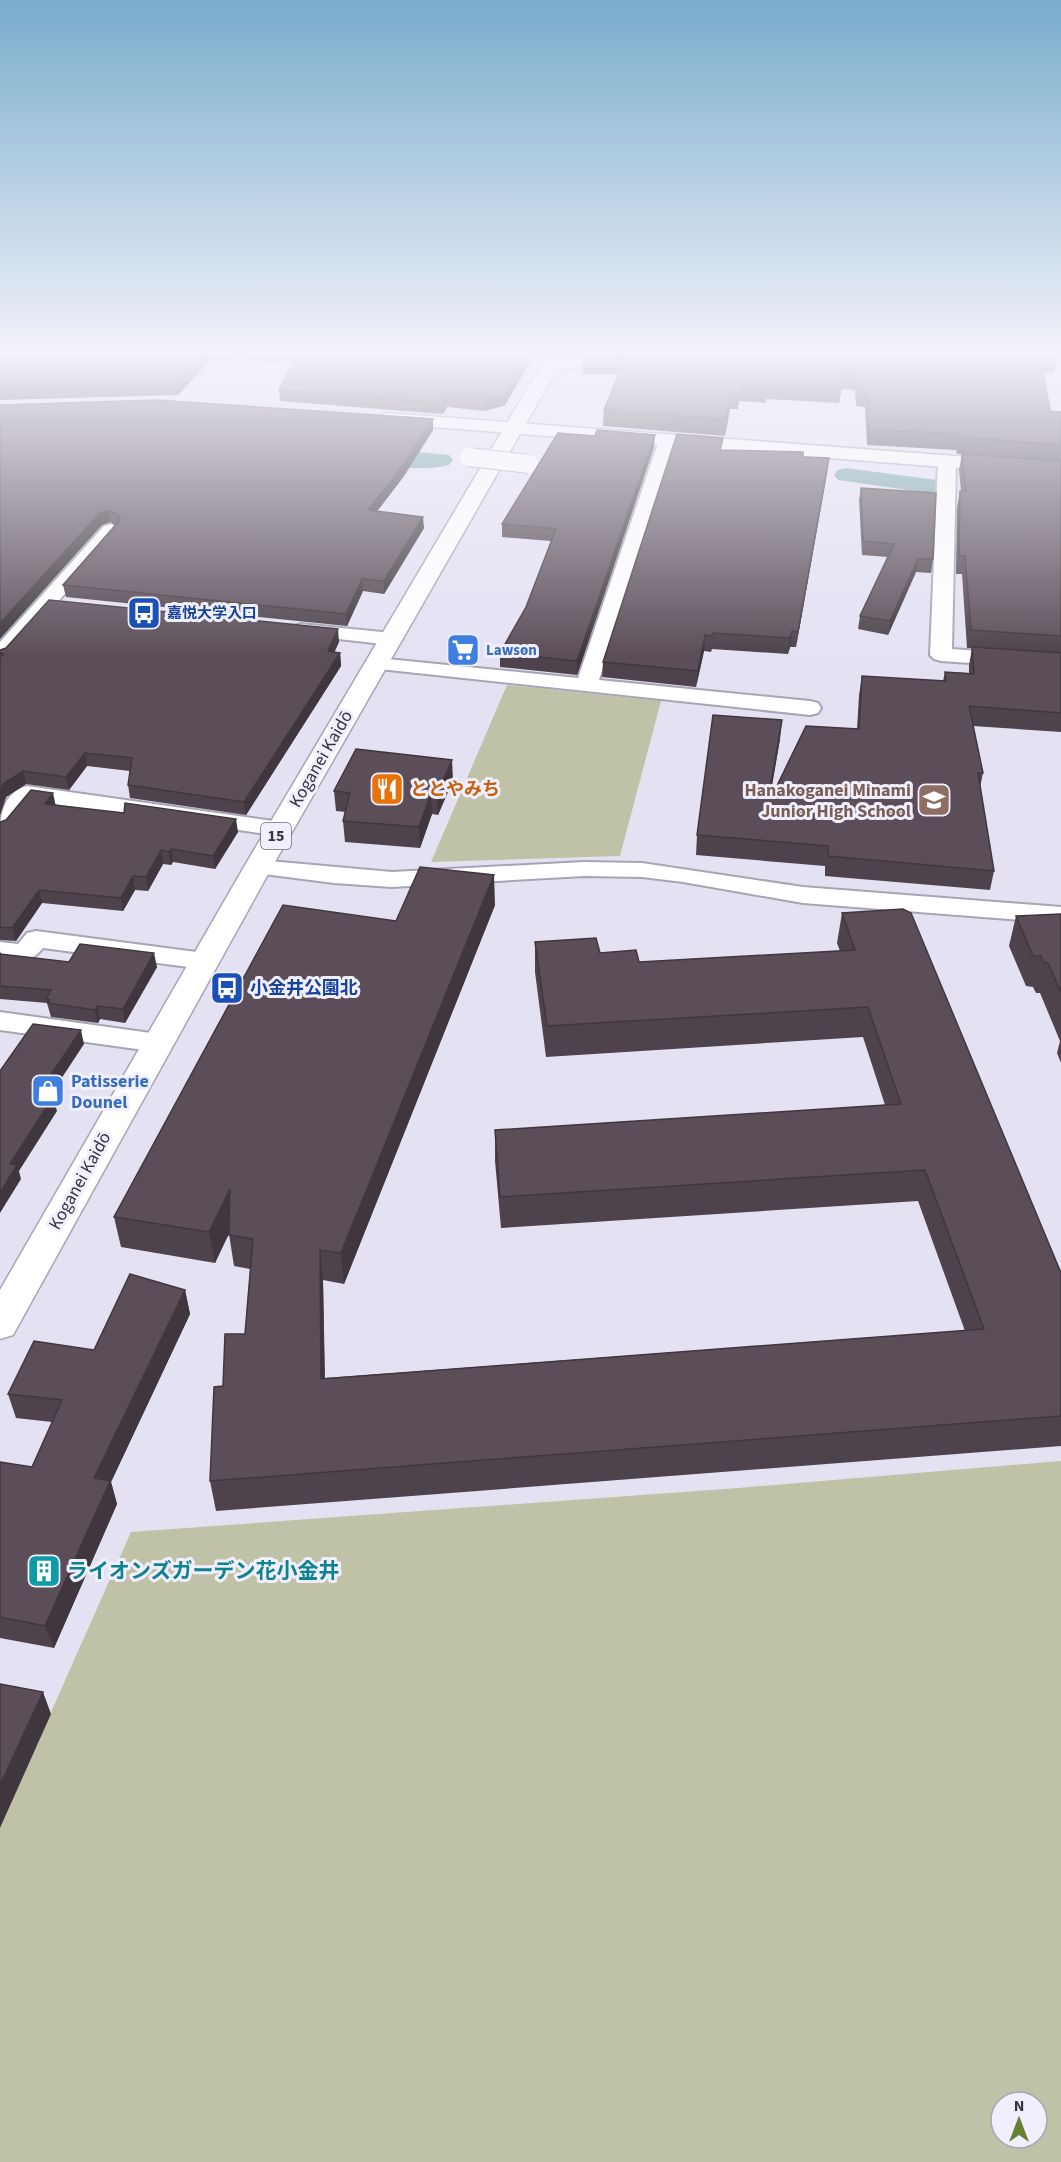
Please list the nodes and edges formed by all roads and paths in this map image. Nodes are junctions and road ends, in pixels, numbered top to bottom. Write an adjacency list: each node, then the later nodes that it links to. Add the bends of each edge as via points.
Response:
1 (499, 453): 12 (main road, Koganei Kaidō / 15)
2 (664, 453): 16 (street)
3 (832, 453): 5 (main road)
4 (469, 458): 6 (street, bridge)
5 (947, 462): 7 (main road); 14 (street, via 941,655)
6 (529, 464)
7 (1061, 470)
8 (111, 530): 9 (street)
9 (45, 603): 10 (street); 13 (street)
10 (67, 605)
11 (285, 628): 12 (street)
12 (392, 639): 15 (main road, Koganei Kaidō / 15)
13 (0, 655)
14 (1061, 663)
15 (377, 664): 16 (street); 19 (main road, Koganei Kaidō / 15)
16 (586, 686): 17 (street)
17 (810, 708)
18 (0, 827): 19 (street, via 27,794)
19 (280, 829): 20 (main road, Koganei Kaidō / 15)
20 (258, 867): 21 (street, via 360,879 461,877 573,868 642,870 697,875 750,888 805,895); 23 (main road, Koganei Kaidō / 15)
21 (1061, 915)
22 (0, 950): 23 (street, via 26,953 36,939)
23 (204, 961): 25 (main road, Koganei Kaidō / 15)
24 (0, 1021): 25 (street)
25 (158, 1043): 26 (main road, Koganei Kaidō / 15)
26 (0, 1324)

